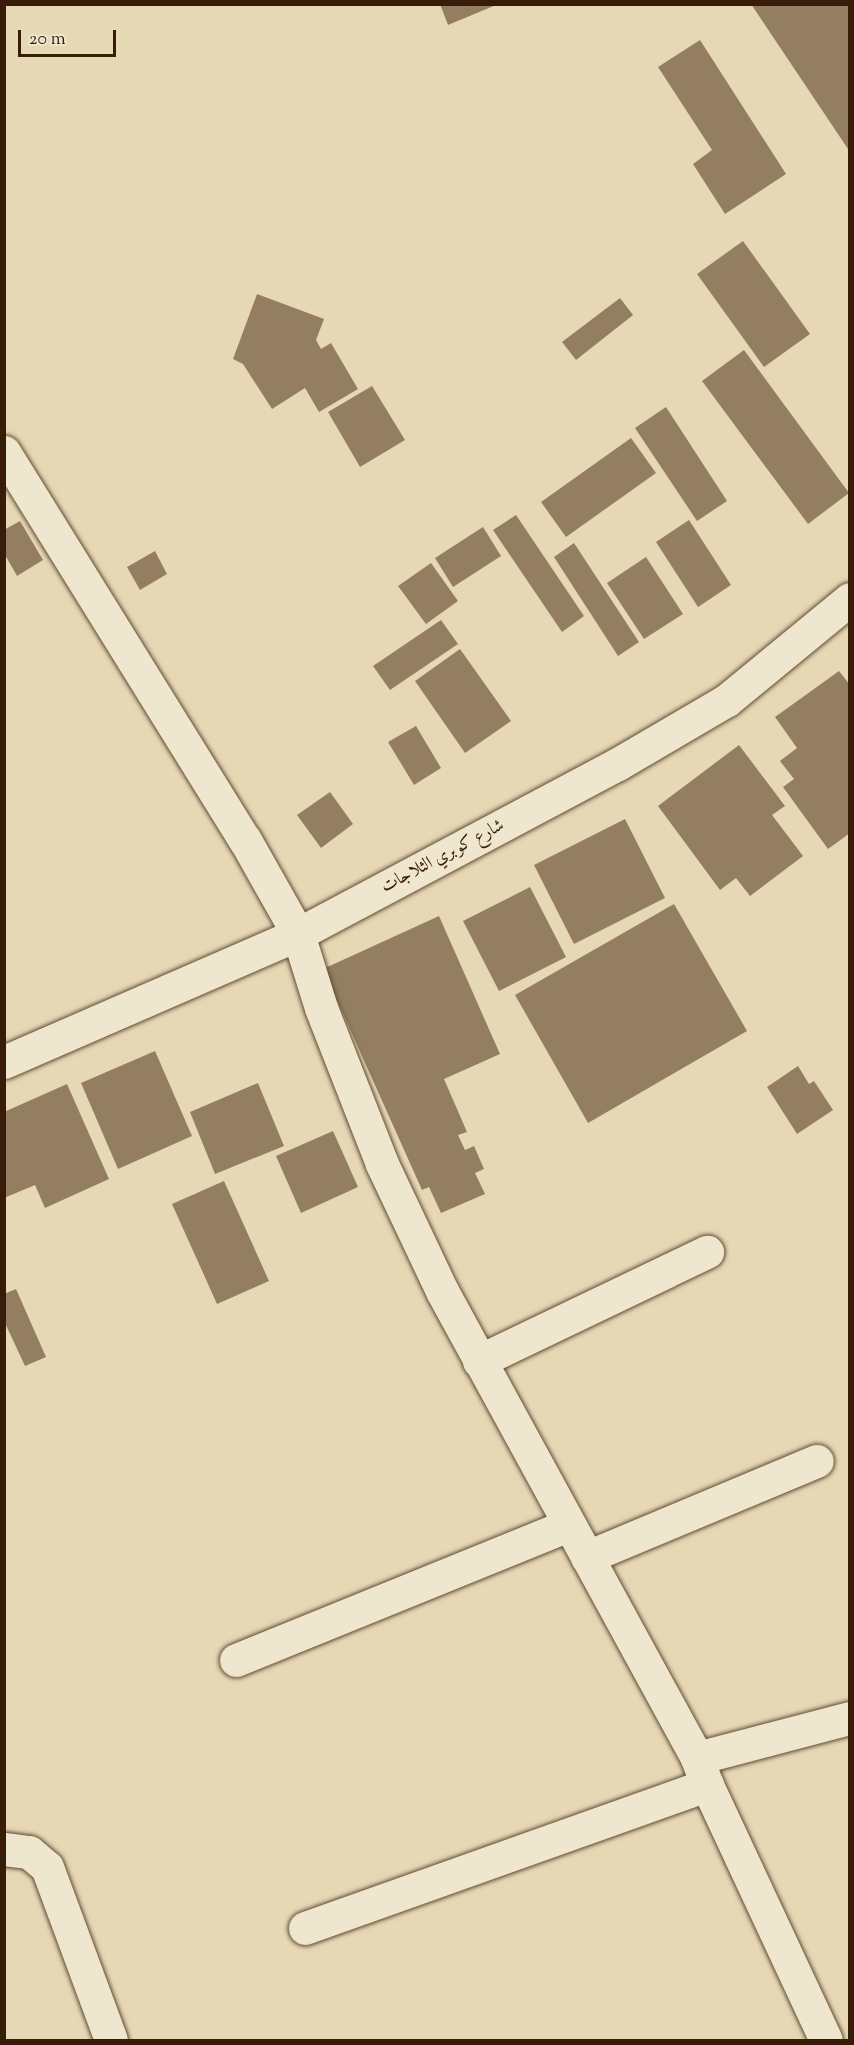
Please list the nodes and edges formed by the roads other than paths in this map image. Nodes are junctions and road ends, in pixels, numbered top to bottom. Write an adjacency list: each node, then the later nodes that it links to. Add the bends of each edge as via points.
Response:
1 (4, 452): 3 (street, via 245,840)
2 (849, 599): 3 (street, شارع كوبري الثلاجات, via 727,700 618,764)
3 (298, 934): 4 (street, شارع كوبري الثلاجات); 6 (street, via 321,1008 382,1164)
4 (4, 1062)
5 (706, 1252): 6 (street)
6 (479, 1361): 8 (street)
7 (817, 1461): 9 (street)
8 (569, 1525): 9 (street); 10 (street)
9 (587, 1557): 12 (street)
10 (237, 1660)
11 (849, 1718): 12 (street)
12 (702, 1772): 14 (street); 16 (street)
13 (4, 1849): 15 (street, via 29,1852 47,1867)
14 (305, 1928)
15 (111, 2040)
16 (826, 2040)

